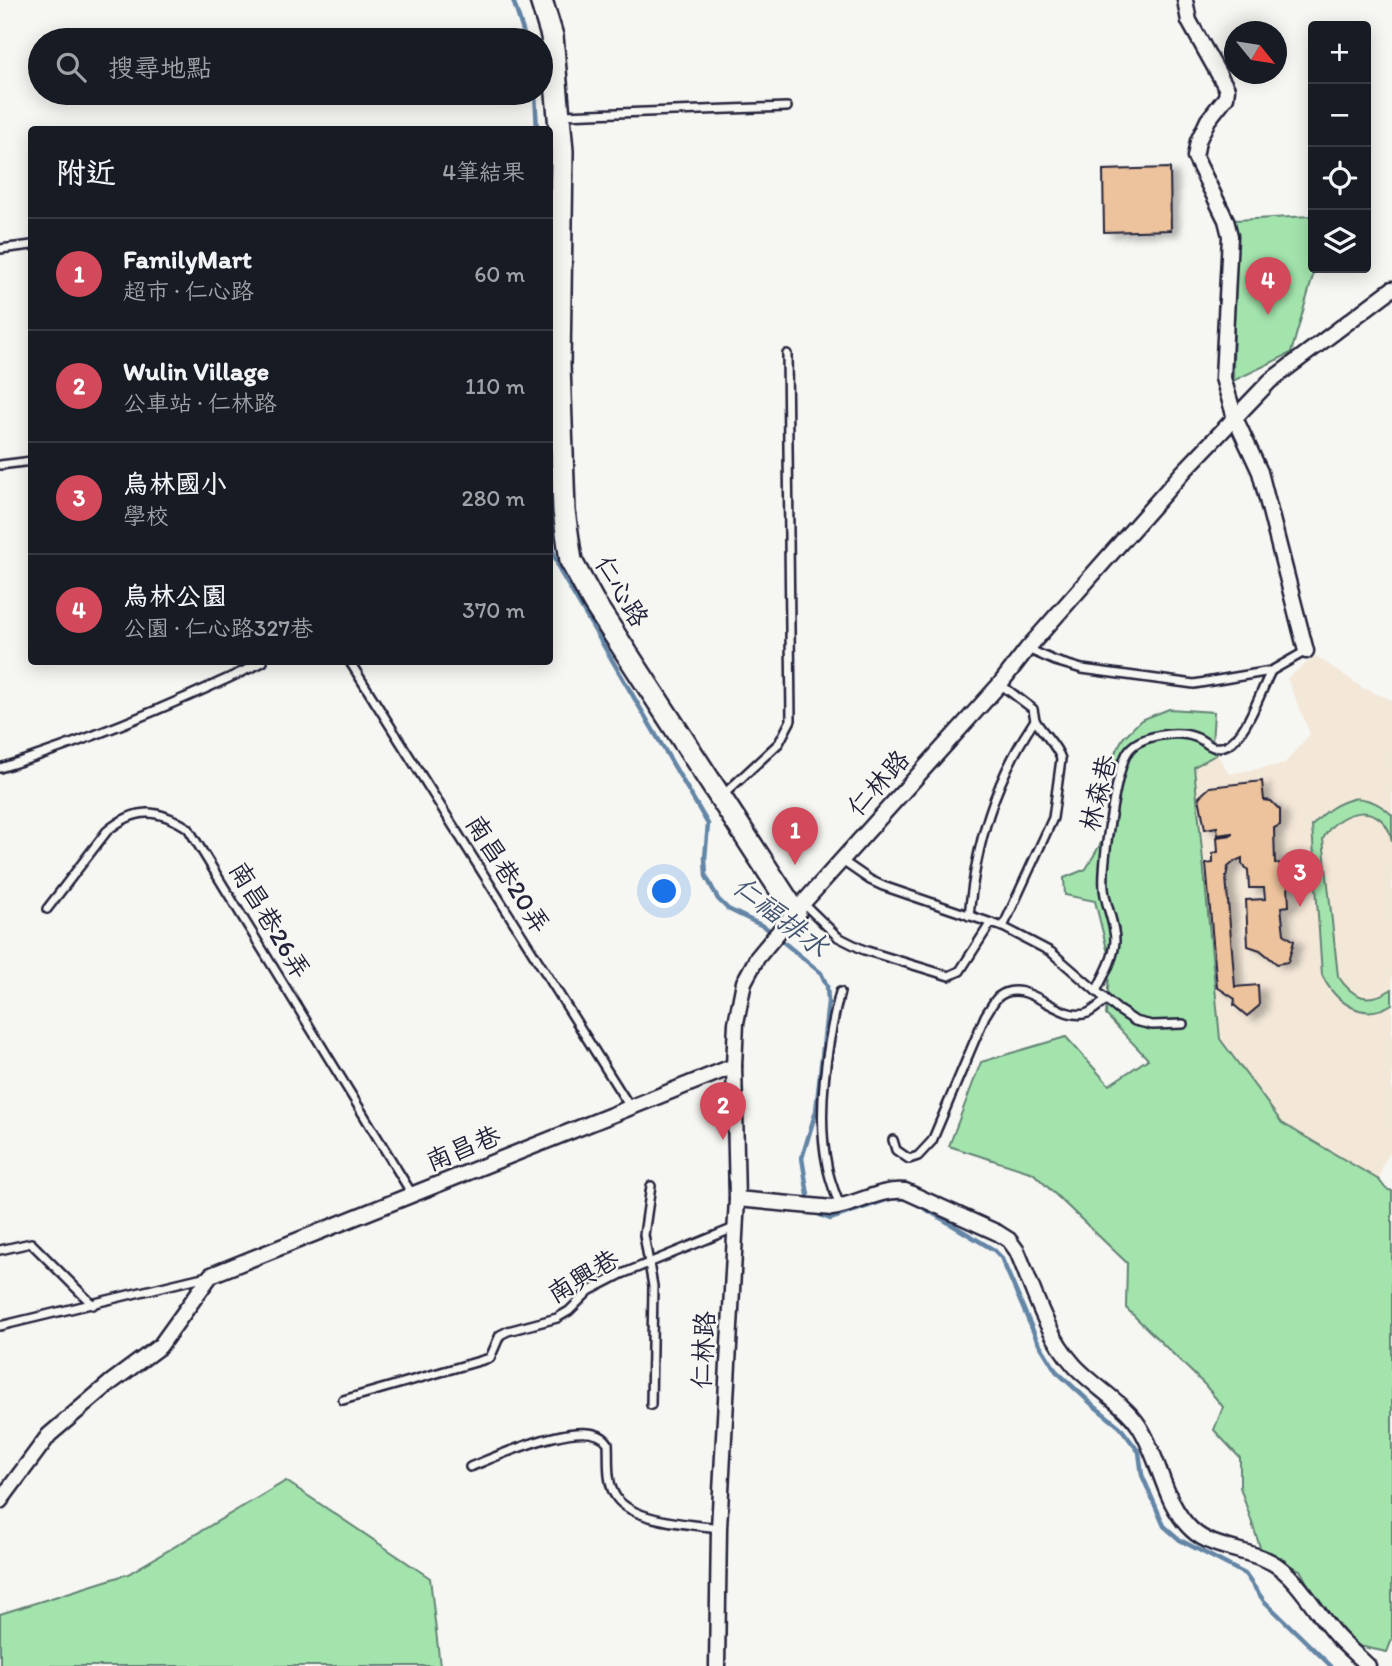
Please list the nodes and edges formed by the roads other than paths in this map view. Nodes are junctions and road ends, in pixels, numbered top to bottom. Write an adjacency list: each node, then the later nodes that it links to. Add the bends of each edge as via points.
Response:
1 (541, 0): 3 (street, 仁心路)
2 (1185, 0): 12 (street, via 1189,21 1227,89 1198,141 1195,157 1230,236 1223,378)
3 (550, 28)
4 (553, 49): 6 (street, 仁心路)
5 (787, 107): 6 (lane)
6 (558, 115): 10 (street, 仁心路, via 562,151)
7 (28, 246): 8 (lane)
8 (0, 249)
9 (1392, 289): 12 (street, 仁林路, via 1270,381)
10 (554, 348): 23 (street, 仁心路, via 570,561)
11 (788, 354): 23 (lane, via 791,720 779,743)
12 (1235, 418): 15 (street, 仁林路); 16 (street, via 1260,472)
13 (28, 462): 14 (lane)
14 (0, 465)
15 (1027, 649): 19 (lane, via 1082,669 1194,684); 20 (street, 仁林路)
16 (1306, 651): 19 (lane)
17 (256, 665): 22 (lane, via 127,724)
18 (352, 665): 35 (lane, 南昌巷20弄)
19 (1271, 671): 30 (lane, 林森巷, via 1232,742 1211,747 1182,733 1153,737 1128,751 1104,863 1104,892 1115,943)
20 (1000, 684): 21 (lane, 林森巷, via 1033,709); 24 (street, 仁林路)
21 (1035, 720): 27 (lane, via 1015,750 980,841); 29 (lane, 林森巷, via 1061,759 1054,818)
22 (0, 768)
23 (720, 798): 26 (street, 仁心路)
24 (841, 860): 26 (street, 仁林路); 27 (lane, via 877,883)
25 (47, 909): 38 (lane, 南昌巷26弄, via 119,821 138,813 156,813 188,828)
26 (794, 914): 28 (lane, via 864,950 949,976 960,971); 34 (street, 仁林路, via 757,958 744,982)
27 (969, 916): 28 (lane)
28 (990, 924): 29 (lane)
29 (1003, 927): 30 (lane, via 1051,952)
30 (1096, 991): 32 (lane)
31 (840, 992): 40 (lane, via 827,1057 823,1116 827,1164)
32 (1106, 1000): 33 (lane, via 1135,1021); 36 (lane, via 1080,1014 1019,990 997,998 932,1141 909,1159 896,1150)
33 (1183, 1024)
34 (734, 1066): 35 (street, 南昌巷); 39 (street, 仁林路)
35 (630, 1108): 38 (street, 南昌巷)
36 (893, 1140)
37 (651, 1186): 43 (lane, via 643,1235)
38 (413, 1195): 44 (street, 南昌巷)
39 (737, 1199): 40 (street); 41 (street, 仁林路)
40 (840, 1207): 53 (street, via 905,1191 1009,1240 1058,1343 1073,1364 1138,1425 1183,1520 1194,1532 1271,1562 1285,1572 1335,1635)
41 (734, 1228): 43 (lane, 南興巷); 51 (street, 仁林路)
42 (0, 1250): 45 (lane, via 30,1243)
43 (649, 1263): 47 (lane, 南興巷, via 589,1291 557,1318 500,1335 490,1358); 48 (lane, via 653,1286)
44 (211, 1275): 45 (lane, 南昌巷); 50 (street, via 160,1346 49,1435)
45 (93, 1305): 46 (lane, 南昌巷)
46 (0, 1326)
47 (343, 1399)
48 (650, 1405)
49 (470, 1467): 51 (lane, via 554,1435 596,1433 608,1443 610,1481 614,1496 622,1503 643,1515)
50 (0, 1501)
51 (719, 1528): 52 (street, 仁林路)
52 (717, 1666)
53 (1368, 1666)

